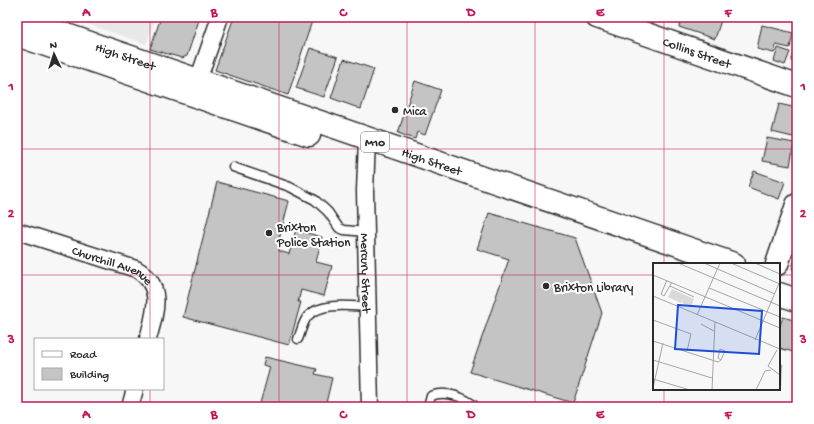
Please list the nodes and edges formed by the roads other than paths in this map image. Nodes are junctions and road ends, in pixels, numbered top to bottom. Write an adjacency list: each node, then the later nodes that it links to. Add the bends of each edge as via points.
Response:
1 (220, 17): 6 (street)
2 (597, 17): 5 (main road, Collins Street)
3 (17, 18): 6 (main road, High Street / M10)
4 (17, 35): 6 (main road, High Street / M10)
5 (797, 86)
6 (196, 87): 7 (main road, High Street / M10)
7 (366, 147): 11 (street, Mercury Street); 12 (main road, High Street / M10); 13 (main road, High Street / M10)
8 (233, 167): 11 (lane, via 290,187 315,200 328,212 339,228)
9 (797, 205): 14 (main road)
10 (17, 231): 20 (street, Churchill Avenue, via 146,274 155,289 154,318)
11 (366, 232): 19 (street, Mercury Street)
12 (686, 263)
13 (731, 263)
14 (777, 263)
15 (780, 280): 16 (main road)
16 (797, 286)
17 (780, 294): 18 (main road)
18 (797, 300)
19 (368, 307): 21 (lane, via 324,307 316,310 307,317); 24 (street, Mercury Street)
20 (148, 338)
21 (298, 339)
22 (135, 390): 23 (street)
23 (130, 407)
24 (370, 407)
25 (428, 407): 26 (lane, via 431,396 446,393 468,400)
26 (476, 407)

